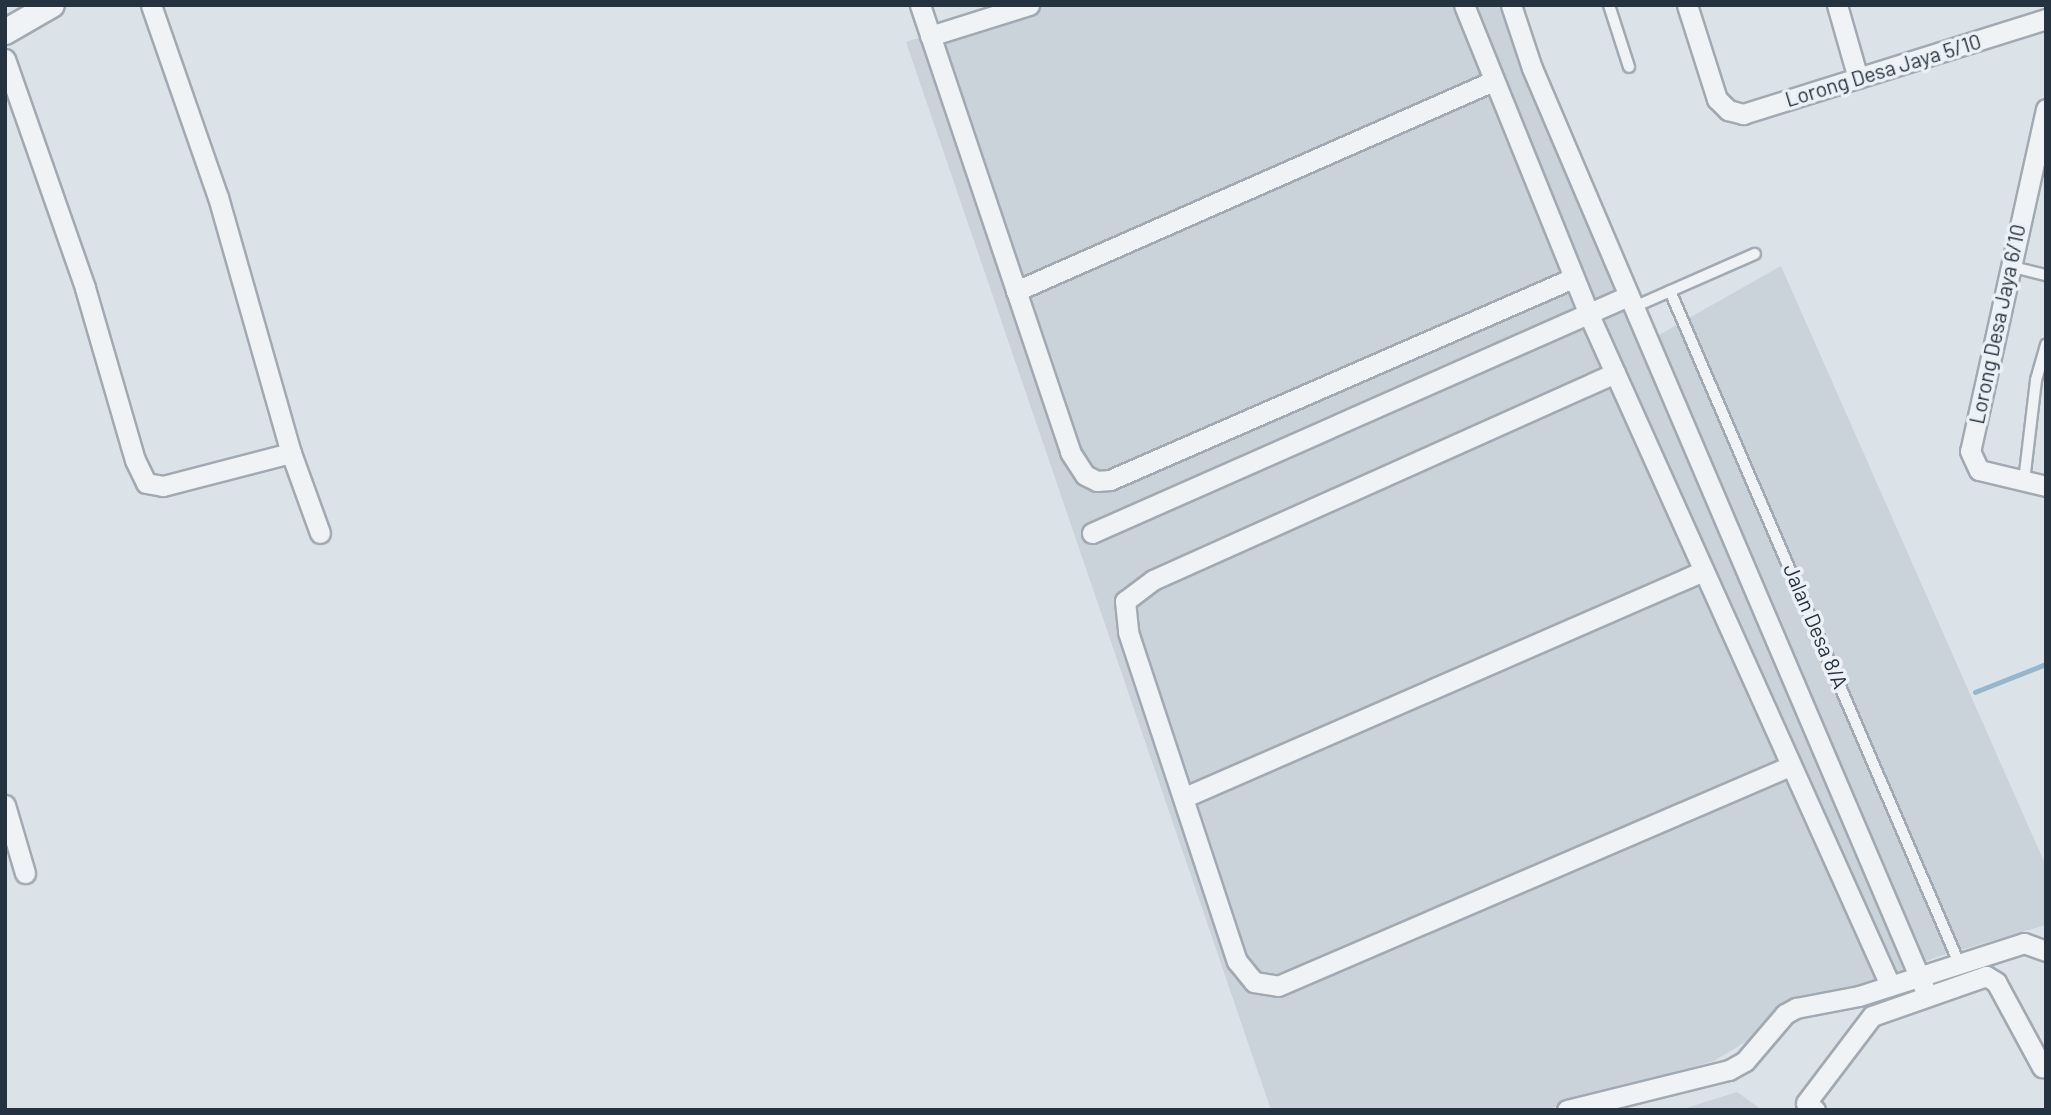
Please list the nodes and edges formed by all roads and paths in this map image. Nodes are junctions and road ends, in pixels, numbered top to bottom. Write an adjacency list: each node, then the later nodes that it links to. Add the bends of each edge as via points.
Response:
1 (52, 5): 11 (street)
2 (151, 5): 29 (street, via 225,219)
3 (920, 5): 12 (street)
4 (1030, 5): 12 (street)
5 (1465, 5): 17 (street)
6 (1511, 5): 25 (street, via 1532,68)
7 (1609, 5): 15 (lane)
8 (1687, 5): 16 (street, Lorong Desa Jaya 5/10, via 1722,105 1743,114)
9 (1837, 5): 16 (street)
10 (2043, 20): 13 (street); 16 (street, Lorong Desa Jaya 5/10)
11 (5, 32)
12 (930, 36): 23 (street)
13 (2046, 41)
14 (5, 59): 29 (street, via 85,288 135,460 146,483 163,486)
15 (1629, 67)
16 (1858, 78)
17 (1493, 81): 22 (street); 23 (street)
18 (2046, 109): 20 (street, Lorong Desa Jaya 6/10)
19 (1755, 254): 24 (lane)
20 (2009, 266): 21 (lane); 30 (street, Lorong Desa Jaya 6/10, via 1970,458 1979,470)
21 (2046, 275)
22 (1573, 278): 23 (street, via 1110,481 1085,475 1070,452); 26 (street)
23 (1016, 291)
24 (1670, 291): 25 (lane); 40 (lane, Jalan Desa 8/A)
25 (1631, 302): 26 (street); 41 (street)
26 (1588, 315): 28 (street); 33 (street)
27 (2046, 344): 30 (lane, via 2036,380)
28 (1615, 373): 34 (street); 36 (street, via 1136,590 1125,601 1128,632)
29 (291, 453): 32 (street)
30 (2024, 481): 31 (street, Lorong Desa Jaya 6/10)
31 (2046, 486)
32 (320, 533)
33 (1092, 533)
34 (1700, 572): 35 (street); 36 (street)
35 (1790, 766): 36 (street, via 1269,987 1254,982 1237,961); 42 (street)
36 (1185, 797)
37 (5, 805): 38 (street)
38 (25, 873)
39 (2046, 951): 40 (street, via 2029,942)
40 (1959, 962): 41 (street)
41 (1920, 975): 42 (street); 43 (street)
42 (1890, 985): 45 (street, via 1790,1011 1754,1053 1729,1070)
43 (1927, 995): 44 (street, via 1986,976 1996,982); 46 (street, via 1872,1016)
44 (2042, 1067)
45 (1602, 1105): 47 (street)
46 (1807, 1107)
47 (1567, 1110)

